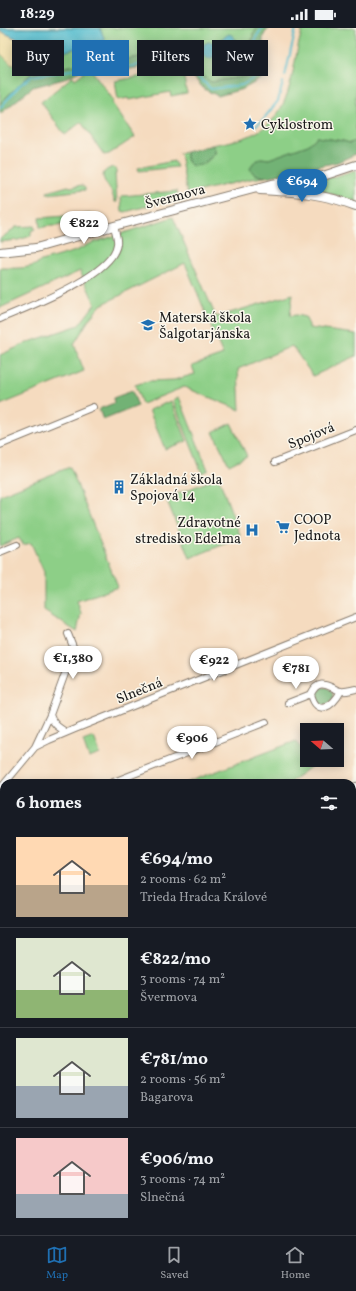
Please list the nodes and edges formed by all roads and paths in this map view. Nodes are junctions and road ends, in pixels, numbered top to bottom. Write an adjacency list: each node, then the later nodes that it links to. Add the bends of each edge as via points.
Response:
1 (356, 165): 2 (street, Švermova, via 323,176)
2 (251, 190): 3 (street, via 313,194); 4 (street, Švermova)
3 (356, 206)
4 (114, 226): 5 (street, Švermova, via 36,248); 6 (street, via 118,243 115,252 101,268 80,282)
5 (0, 252)
6 (0, 319)
7 (93, 407): 9 (street)
8 (356, 430): 10 (street, Spojová)
9 (0, 445)
10 (275, 462)
11 (17, 545): 12 (street)
12 (0, 552)
13 (356, 617): 21 (street, Slnečná)
14 (68, 634): 19 (street, Slnečná, via 74,649)
15 (356, 689): 16 (street)
16 (341, 691): 17 (street, via 322,684 313,689); 17 (street, via 332,704 323,708 314,702)
17 (311, 694): 18 (street)
18 (288, 703)
19 (50, 715): 21 (street, via 52,722); 22 (street, Slnečná)
20 (266, 722): 24 (street)
21 (66, 732): 22 (street, Slnečná)
22 (35, 747): 23 (street, Slnečná)
23 (8, 779)
24 (121, 779)

